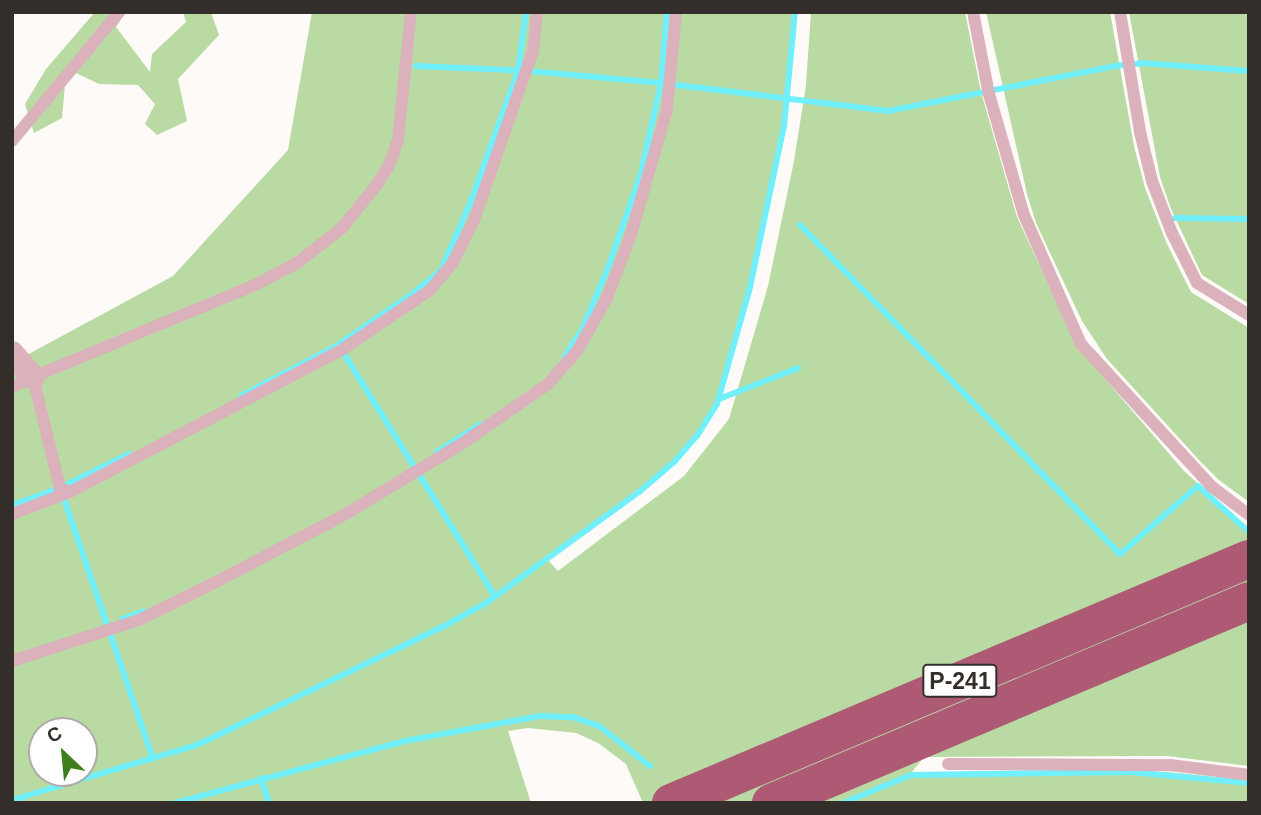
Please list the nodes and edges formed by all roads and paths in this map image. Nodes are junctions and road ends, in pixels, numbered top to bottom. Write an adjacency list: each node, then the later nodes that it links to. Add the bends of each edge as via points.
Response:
1 (119, 12): 7 (lane)
2 (411, 12): 10 (lane, via 398,140 378,183 342,228 297,264 257,284)
3 (537, 12): 11 (lane, via 533,51 474,220 452,264 430,290 343,349)
4 (677, 12): 16 (lane, via 667,109 631,234 601,308 577,351 548,384 463,443 346,514 214,583 139,620)
5 (973, 12): 13 (lane, via 989,94 1024,215 1082,344 1211,486)
6 (1119, 12): 8 (lane, via 1146,156 1172,233 1197,283)
7 (12, 141)
8 (1249, 315)
9 (12, 353): 10 (street)
10 (23, 382): 11 (lane, via 60,488)
11 (70, 492): 12 (lane)
12 (12, 513)
13 (1249, 515)
14 (1249, 558): 19 (highway, Р-241)
15 (1249, 601): 20 (highway, Р-241)
16 (12, 661)
17 (948, 764): 18 (lane, via 1170,765)
18 (1249, 775)
19 (671, 803)
20 (771, 803)

